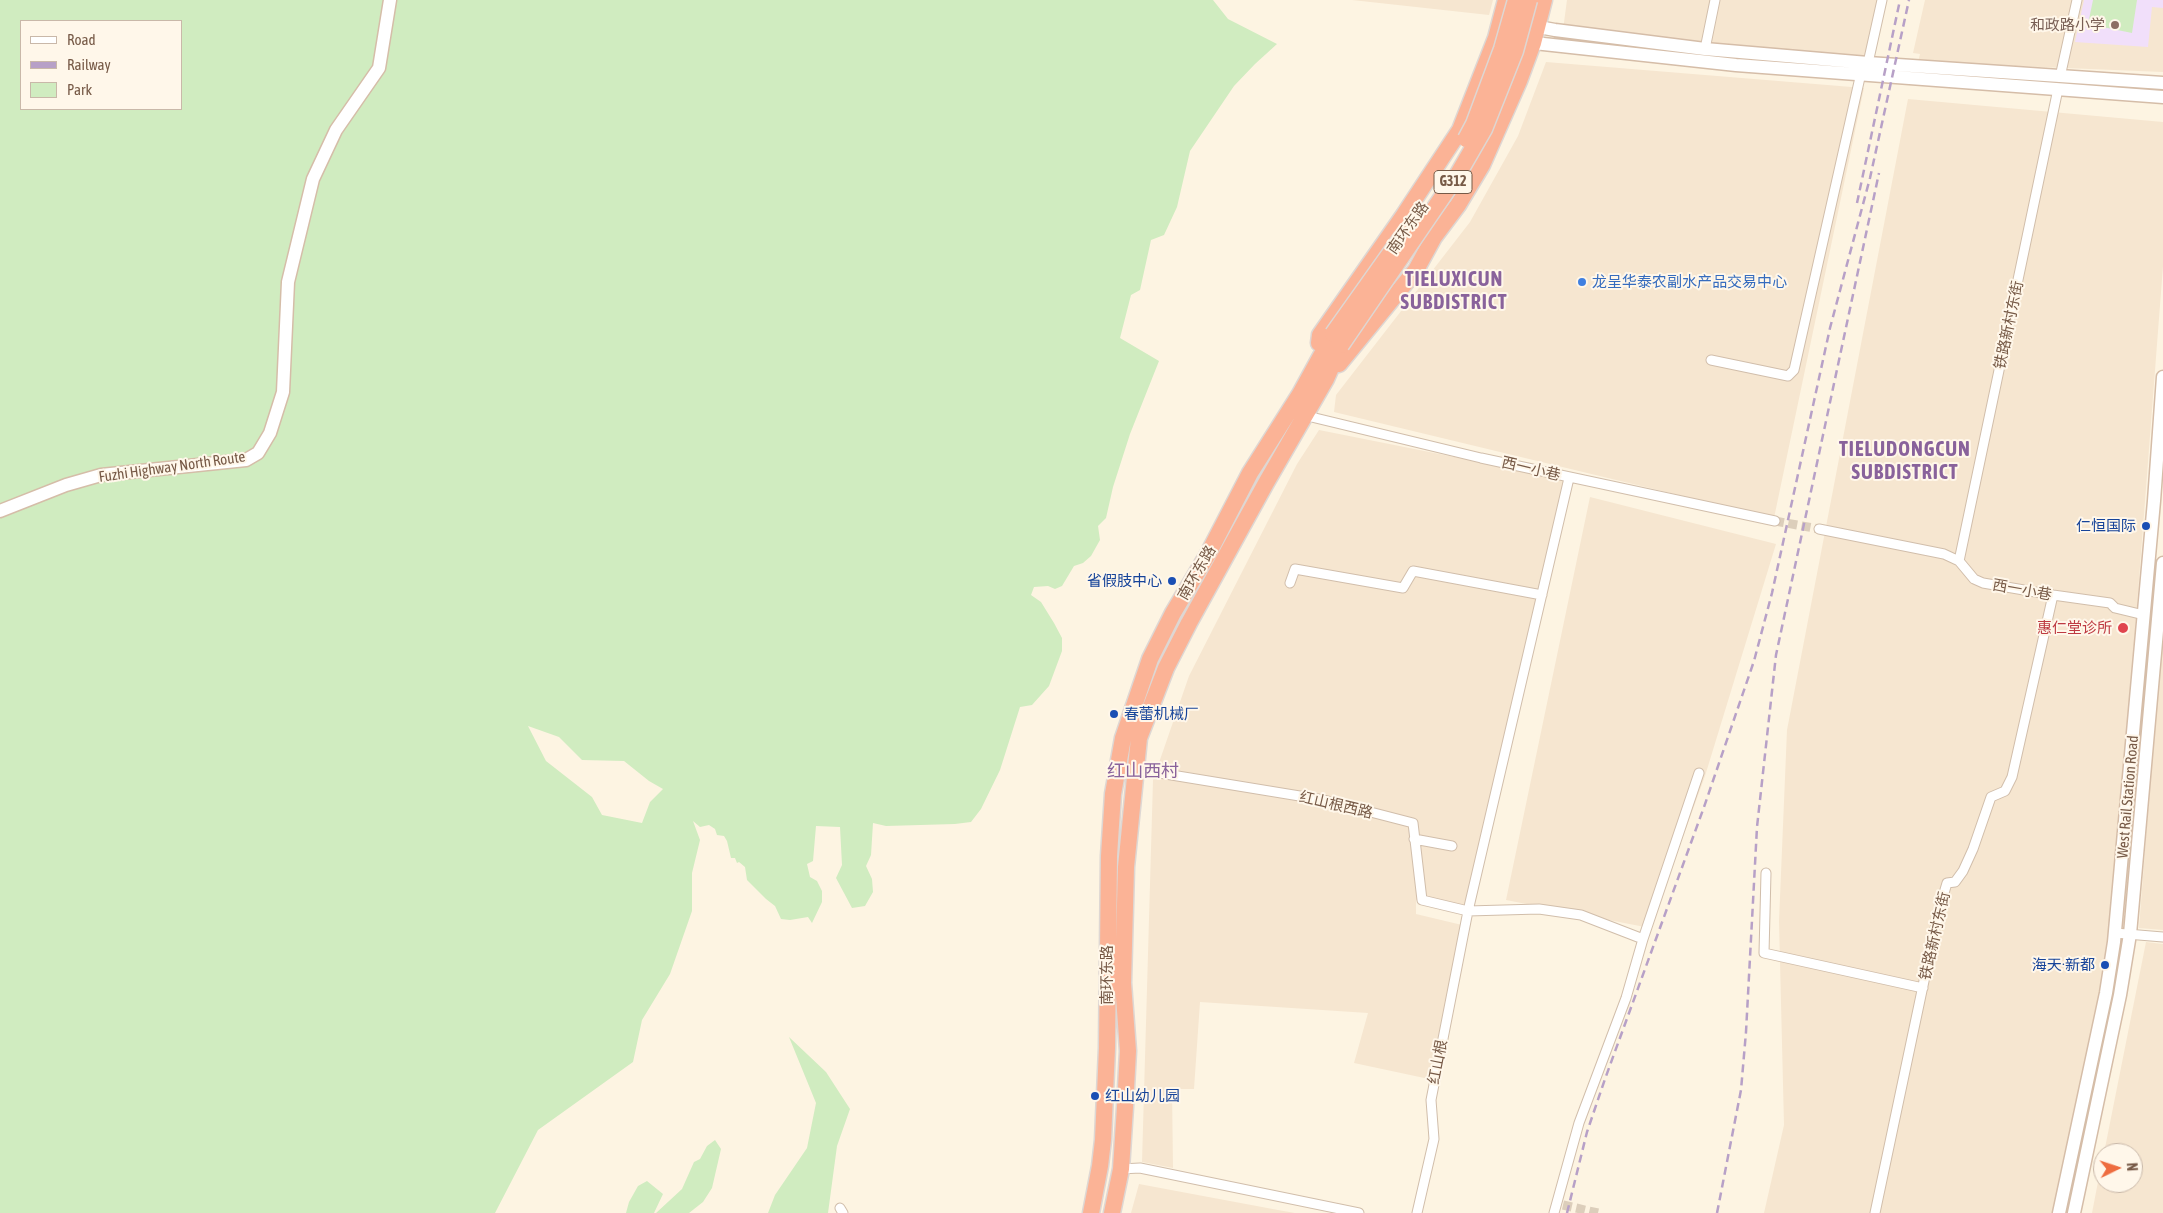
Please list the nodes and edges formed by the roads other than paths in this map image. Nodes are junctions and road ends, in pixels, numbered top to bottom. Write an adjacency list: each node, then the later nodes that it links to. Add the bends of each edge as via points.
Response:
1 (390, 0): 25 (main road, Fuzhi Highway North Route, via 380,68 336,130 313,179 288,282 283,392 270,434 258,453 246,460 101,475)
2 (1506, 0): 9 (highway)
3 (1516, 0): 18 (highway, 南环东路 / G312, bridge, via 1474,124 1451,167)
4 (1529, 0): 18 (highway, 南环东路 / G312, bridge, via 1515,50 1484,129 1458,174)
5 (1544, 0): 10 (highway)
6 (1715, 0): 13 (street)
7 (1882, 0): 14 (street)
8 (2077, 0): 15 (street, 铁路新村东街)
9 (1501, 19): 10 (main road); 11 (highway)
10 (1537, 26): 12 (highway); 13 (main road)
11 (1496, 38): 12 (main road); 20 (highway, via 1460,130 1320,334)
12 (1533, 44): 14 (main road, via 1736,65); 20 (highway, via 1482,165 1458,206 1434,237 1416,270)
13 (1705, 48): 14 (main road)
14 (1865, 68): 15 (main road); 19 (street, via 1794,370 1788,376)
15 (2059, 83): 16 (main road); 17 (main road); 28 (street, 铁路新村东街)
16 (2163, 83)
17 (2163, 97)
18 (1337, 340): 20 (highway, 南环东路 / G312)
19 (1711, 360)
20 (1320, 373): 22 (highway, 南环东路 / G312)
21 (2163, 377): 24 (main road, West Rail Station Road)
22 (1296, 413): 23 (street, 西一小巷); 35 (highway, 南环东路 / G312, via 1166,668 1139,738); 46 (highway, 南环东路 / G312, via 1250,473 1150,659 1123,738 1109,856 1107,1048)
23 (1569, 478): 26 (street, 西一小巷); 31 (street, 红山根)
24 (2158, 502): 33 (main road, West Rail Station Road)
25 (0, 510)
26 (1775, 521)
27 (1819, 529): 28 (street, 西一小巷, via 1944,554)
28 (1959, 561): 32 (street, 西一小巷, via 1974,579 1983,583)
29 (2163, 563): 34 (main road, West Rail Station Road)
30 (1290, 583): 31 (street, via 1295,569 1403,588 1413,571)
31 (1542, 595): 40 (street, 红山根)
32 (2053, 595): 33 (street, 西一小巷, via 2110,603 2115,608); 45 (street, 铁路新村东街, via 2012,777 2005,791 1991,797 1963,871 1956,882 1947,883)
33 (2144, 615): 41 (main road, West Rail Station Road)
34 (2161, 615): 42 (main road, West Rail Station Road)
35 (1135, 769): 37 (street, 红山根西路, via 1324,800 1413,823); 47 (highway, 南环东路 / G312, via 1126,867 1123,983 1128,1051)
36 (1699, 773): 44 (street)
37 (1414, 839): 38 (street); 40 (street, 红山根西路, via 1422,900)
38 (1452, 846)
39 (1766, 873): 45 (street, via 1764,953)
40 (1468, 911): 44 (street, via 1539,909 1573,914); 51 (street, 红山根, via 1431,1100 1434,1138)
41 (2115, 933): 42 (street); 54 (main road, West Rail Station Road, via 2106,993)
42 (2130, 934): 43 (street); 55 (main road, West Rail Station Road)
43 (2163, 937)
44 (1643, 939): 52 (street, via 1626,998 1580,1123)
45 (1923, 988): 53 (street, 铁路新村东街)
46 (1100, 1166): 47 (highway); 48 (highway, 南环东路 / G312)
47 (1121, 1168): 49 (highway, 南环东路 / G312); 50 (street, via 1140,1168)
48 (1091, 1213)
49 (1112, 1213)
50 (1359, 1213)
51 (1417, 1213)
52 (1554, 1213)
53 (1875, 1213)
54 (2059, 1213)
55 (2074, 1213)

